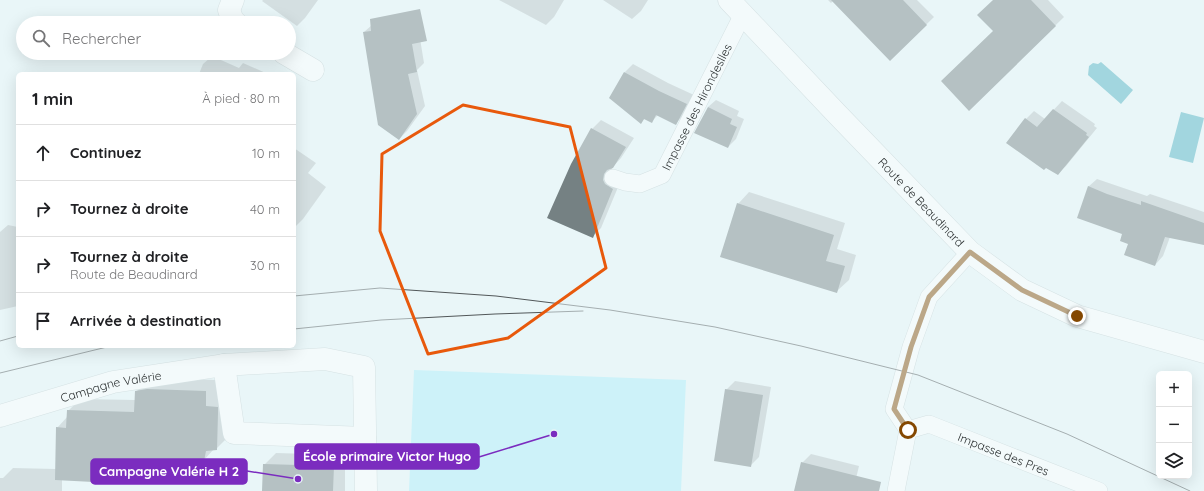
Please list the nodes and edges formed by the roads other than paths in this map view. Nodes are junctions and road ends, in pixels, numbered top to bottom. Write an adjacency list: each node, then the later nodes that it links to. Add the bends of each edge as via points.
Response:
1 (233, 0): 3 (street, via 229,10)
2 (736, 7): 6 (lane, Impasse des Hirondeslles, via 662,175 640,184); 7 (street, Route de Beaudinard)
3 (232, 16)
4 (296, 60): 5 (street)
5 (313, 70)
6 (613, 178)
7 (970, 252): 8 (street, Route de Beaudinard, via 1022,290 1077,316); 11 (lane, via 929,297 911,347 894,409)
8 (1204, 352)
9 (224, 365): 10 (street, Campagne Valérie, via 113,382); 12 (street, via 234,433); 12 (street, Campagne Valérie, via 325,359 364,367)
10 (0, 416)
11 (908, 430): 14 (lane); 15 (lane, Impasse des Pres, via 929,424)
12 (365, 438): 13 (street, Campagne Valérie)
13 (366, 491)
14 (896, 491)
15 (1099, 491)

